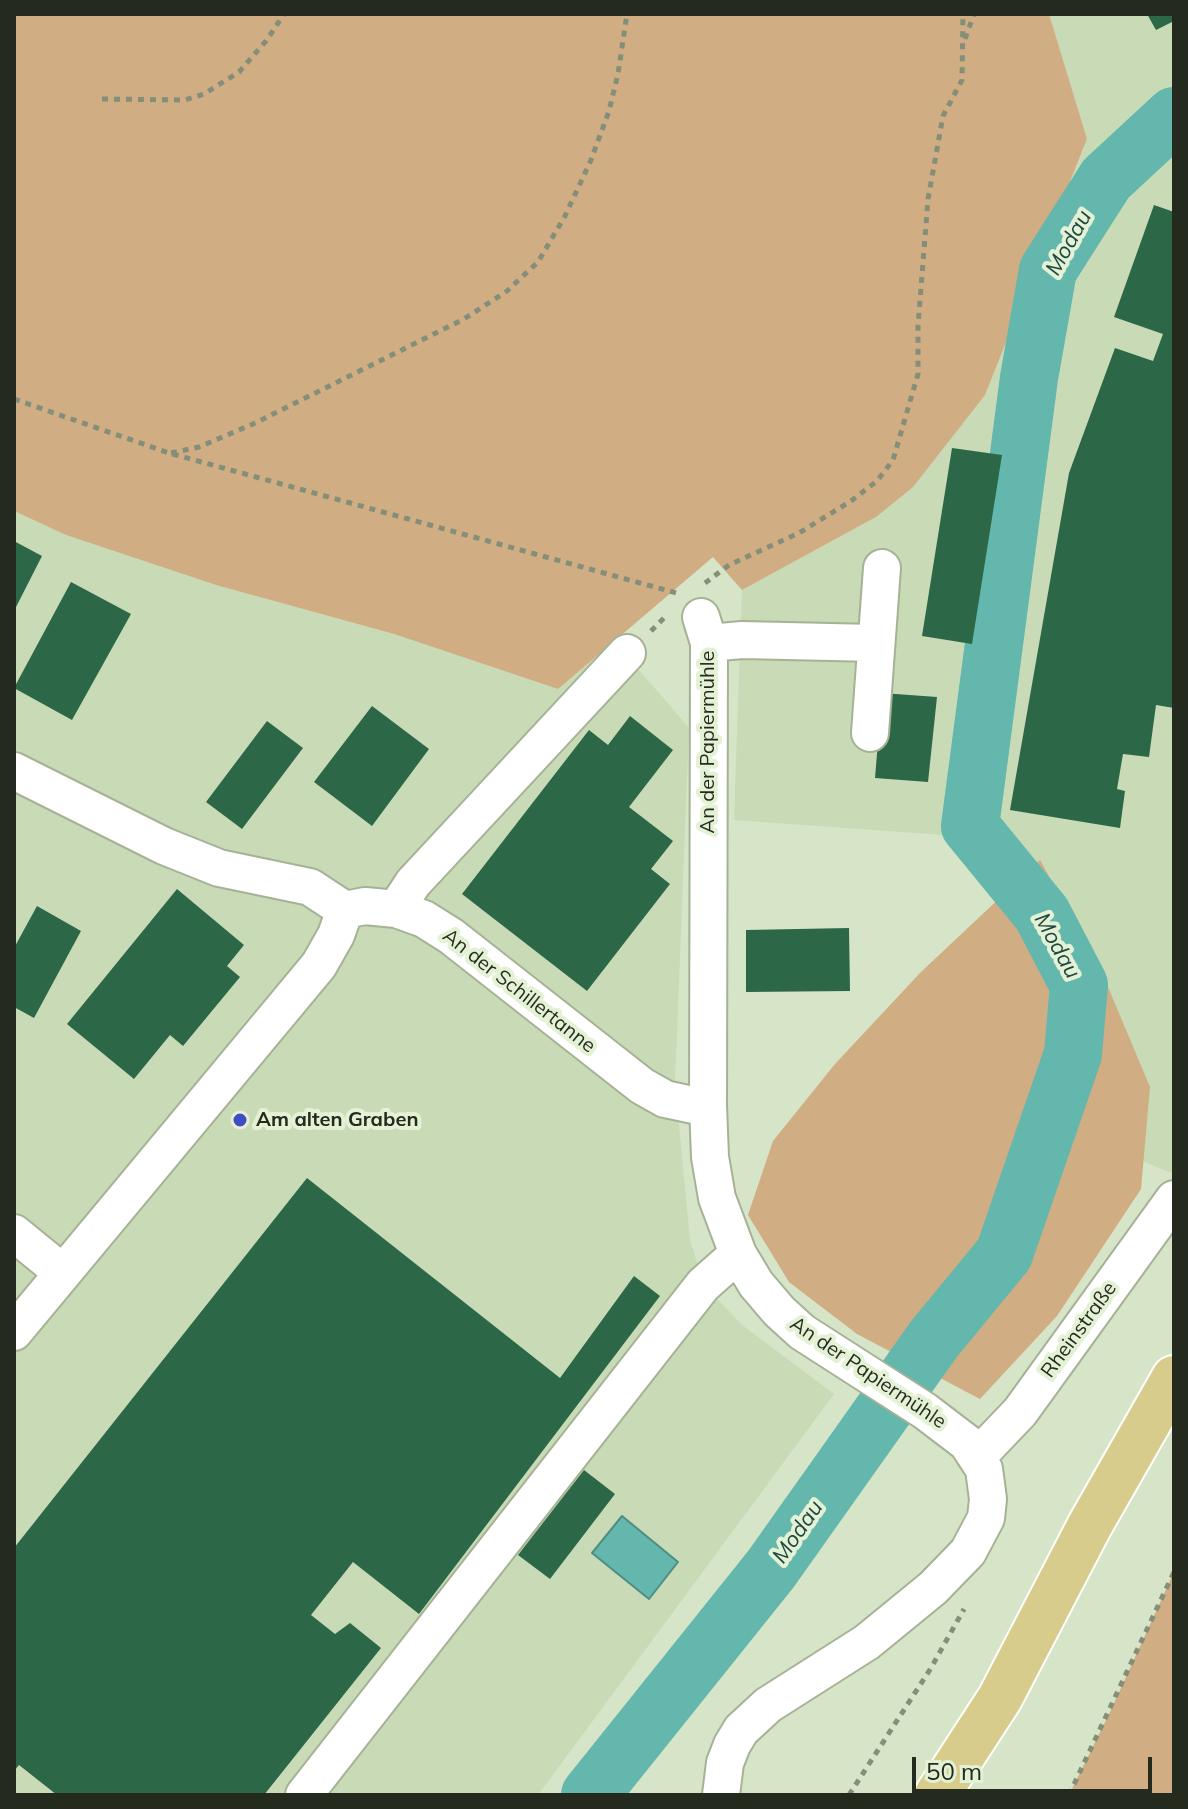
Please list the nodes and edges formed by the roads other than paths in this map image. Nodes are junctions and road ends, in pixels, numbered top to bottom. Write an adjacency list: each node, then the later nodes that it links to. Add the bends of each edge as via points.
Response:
1 (882, 568): 2 (street)
2 (875, 643): 4 (street); 8 (street, An der Papiermühle, via 742,640 703,616)
3 (627, 653): 6 (street, via 413,883)
4 (870, 733)
5 (14, 771): 7 (street, via 164,846 219,868 310,887)
6 (396, 909): 7 (street, An der Schillertanne); 8 (street, An der Schillertanne, via 451,936 642,1086 665,1099)
7 (345, 910): 12 (street, via 319,965)
8 (708, 1105): 11 (street, An der Papiermühle, via 717,1198)
9 (1174, 1199): 15 (street, Rheinstraße, via 1020,1412)
10 (14, 1233): 12 (street)
11 (738, 1254): 15 (street, An der Papiermühle, via 756,1284 802,1332 925,1411); 17 (street, via 703,1285)
12 (63, 1273): 13 (street)
13 (14, 1332)
14 (1174, 1378): 18 (main road, via 1000,1698)
15 (978, 1456): 16 (street, via 988,1499 986,1518 968,1552 867,1642 754,1716 732,1745)
16 (724, 1789)
17 (304, 1795)
18 (937, 1795)

